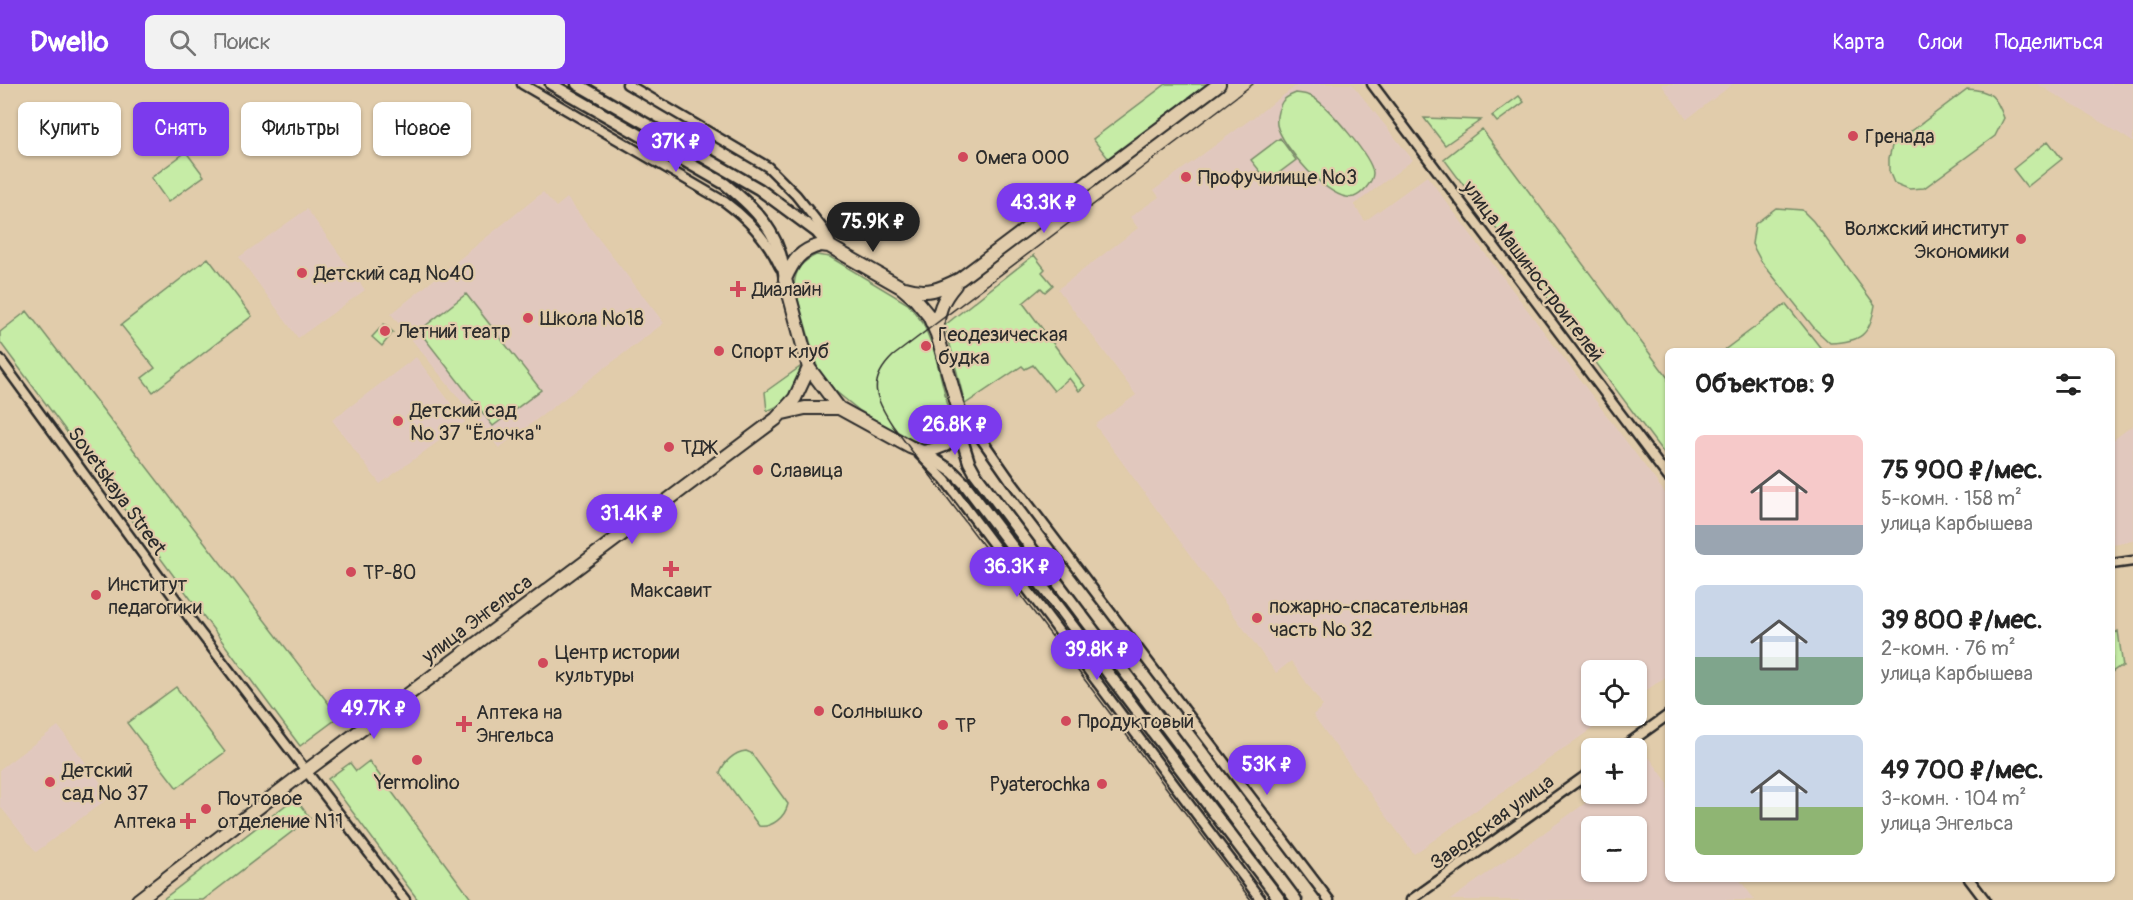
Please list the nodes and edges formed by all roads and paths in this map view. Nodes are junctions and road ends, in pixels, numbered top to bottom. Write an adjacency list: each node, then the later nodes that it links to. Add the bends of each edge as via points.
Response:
1 (522, 84): 8 (street, via 743,215 774,255)
2 (551, 84): 8 (street, via 725,184 748,202 779,250)
3 (577, 84): 7 (street, via 759,189)
4 (627, 84): 7 (street, via 768,167 823,229)
5 (1219, 84): 9 (main road)
6 (1372, 84): 19 (street, улица Машиностроителей)
7 (831, 247): 8 (main road, via 810,248 798,256); 10 (main road)
8 (785, 279): 13 (main road)
9 (960, 279): 10 (main road, via 928,292); 11 (main road, via 940,305)
10 (901, 287): 11 (main road, via 929,316)
11 (937, 334): 16 (main road)
12 (0, 359): 24 (street, Sovetskaya Street)
13 (809, 368): 14 (main road); 15 (main road, улица Энгельса, via 799,392)
14 (839, 408): 15 (main road, улица Энгельса, via 805,408); 18 (main road)
15 (783, 413): 24 (main road, улица Энгельса)
16 (960, 414): 17 (main road); 32 (street)
17 (958, 427): 18 (main road, via 945,445); 31 (street, via 975,473)
18 (919, 450): 29 (street); 30 (street, via 964,483)
19 (1665, 473)
20 (2133, 561): 21 (street)
21 (2115, 564)
22 (1665, 717): 23 (street)
23 (1636, 738)
24 (306, 771): 27 (main road, улица Энгельса); 28 (street, Sovetskaya Street)
25 (1581, 779): 33 (street, Заводская улица)
26 (1971, 882): 34 (street)
27 (138, 900)
28 (405, 900)
29 (1261, 900)
30 (1280, 900)
31 (1296, 900)
32 (1329, 900)
33 (1411, 900)
34 (1985, 900)

